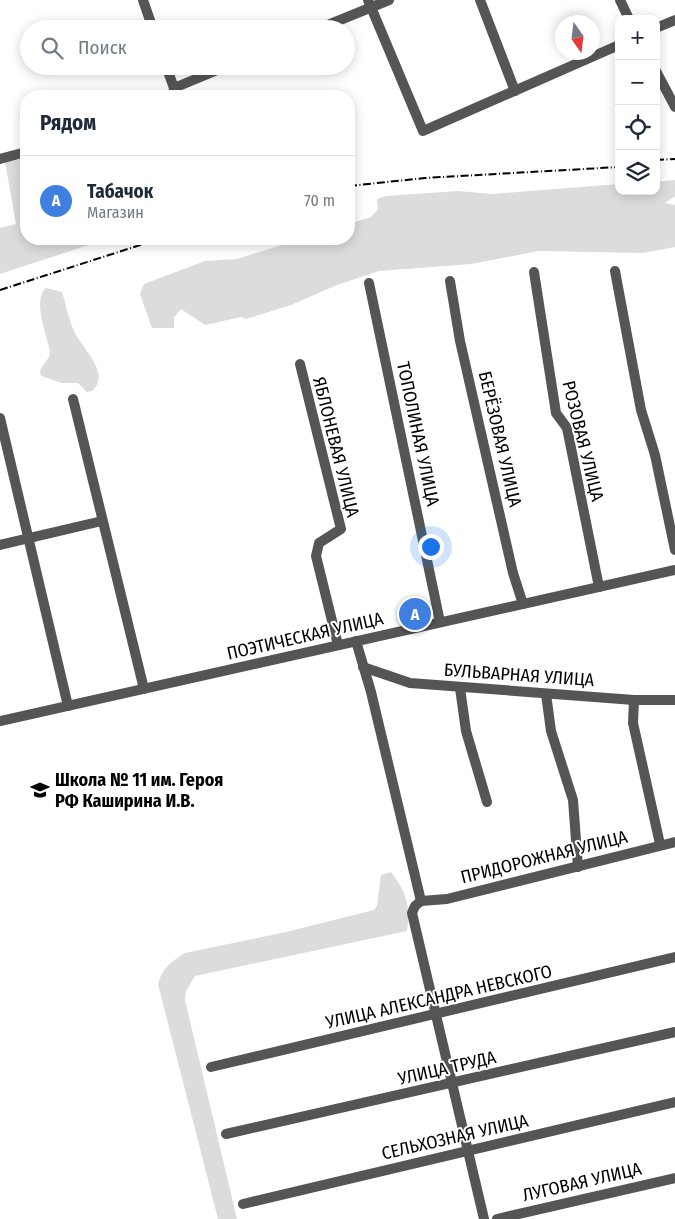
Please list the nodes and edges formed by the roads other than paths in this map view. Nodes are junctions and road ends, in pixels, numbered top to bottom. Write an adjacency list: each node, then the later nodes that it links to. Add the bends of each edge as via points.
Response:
1 (143, 0): 7 (street)
2 (388, 0): 5 (street)
3 (480, 0): 17 (street)
4 (620, 0): 6 (street)
5 (370, 4): 8 (street); 17 (street, via 424,131)
6 (627, 15)
7 (150, 20)
8 (337, 20)
9 (675, 20): 10 (street)
10 (660, 26)
11 (615, 46): 17 (street)
12 (168, 75): 15 (street)
13 (208, 75): 16 (street)
14 (660, 79): 18 (street)
15 (172, 90)
16 (177, 90)
17 (515, 91)
18 (675, 107)
19 (20, 154): 20 (street)
20 (0, 159)
21 (615, 271): 31 (street, via 641,410 655,455)
22 (534, 272): 33 (street, РОЗОВАЯ УЛИЦА, via 556,413 567,428)
23 (450, 280): 34 (street, БЕРЁЗОВАЯ УЛИЦА, via 460,341 513,573)
24 (369, 283): 35 (street, ТОПОЛИНАЯ УЛИЦА)
25 (300, 364): 37 (street, ЯБЛОНЕВАЯ УЛИЦА, via 341,529 319,544 316,556)
26 (73, 399): 28 (street)
27 (0, 418): 29 (street)
28 (102, 521): 29 (street); 40 (street)
29 (28, 538): 30 (street); 44 (street)
30 (0, 545)
31 (675, 550)
32 (675, 570): 33 (street, ПОЭТИЧЕСКАЯ УЛИЦА)
33 (599, 587): 34 (street, ПОЭТИЧЕСКАЯ УЛИЦА)
34 (523, 604): 35 (street, ПОЭТИЧЕСКАЯ УЛИЦА)
35 (440, 622): 36 (street, ПОЭТИЧЕСКАЯ УЛИЦА)
36 (356, 641): 37 (street, ПОЭТИЧЕСКАЯ УЛИЦА); 38 (street)
37 (338, 645): 40 (street, ПОЭТИЧЕСКАЯ УЛИЦА)
38 (363, 667): 39 (street, БУЛЬВАРНАЯ УЛИЦА, via 410,683); 50 (street)
39 (460, 688): 41 (street, БУЛЬВАРНАЯ УЛИЦА); 46 (street, via 466,731)
40 (144, 689): 44 (street, ПОЭТИЧЕСКАЯ УЛИЦА)
41 (546, 694): 42 (street, БУЛЬВАРНАЯ УЛИЦА); 49 (street, via 551,731 573,800)
42 (634, 700): 43 (street, БУЛЬВАРНАЯ УЛИЦА); 48 (street, via 633,723)
43 (675, 700)
44 (68, 706): 45 (street, ПОЭТИЧЕСКАЯ УЛИЦА)
45 (0, 721)
46 (487, 802)
47 (675, 842): 48 (street, ПРИДОРОЖНАЯ УЛИЦА)
48 (660, 844): 49 (street, ПРИДОРОЖНАЯ УЛИЦА)
49 (578, 866): 50 (street, ПРИДОРОЖНАЯ УЛИЦА, via 447,899)
50 (421, 901): 52 (street, via 412,914)
51 (675, 957): 52 (street, УЛИЦА АЛЕКСАНДРА НЕВСКОГО)
52 (435, 1014): 54 (street, УЛИЦА АЛЕКСАНДРА НЕВСКОГО); 55 (street)
53 (675, 1032): 55 (street, УЛИЦА ТРУДА)
54 (211, 1067)
55 (452, 1083): 57 (street, УЛИЦА ТРУДА); 58 (street)
56 (675, 1102): 58 (street, СЕЛЬХОЗНАЯ УЛИЦА)
57 (226, 1134)
58 (468, 1151): 60 (street, СЕЛЬХОЗНАЯ УЛИЦА); 61 (street)
59 (675, 1178): 62 (street, ЛУГОВАЯ УЛИЦА)
60 (243, 1204)
61 (484, 1219)
62 (497, 1219)

